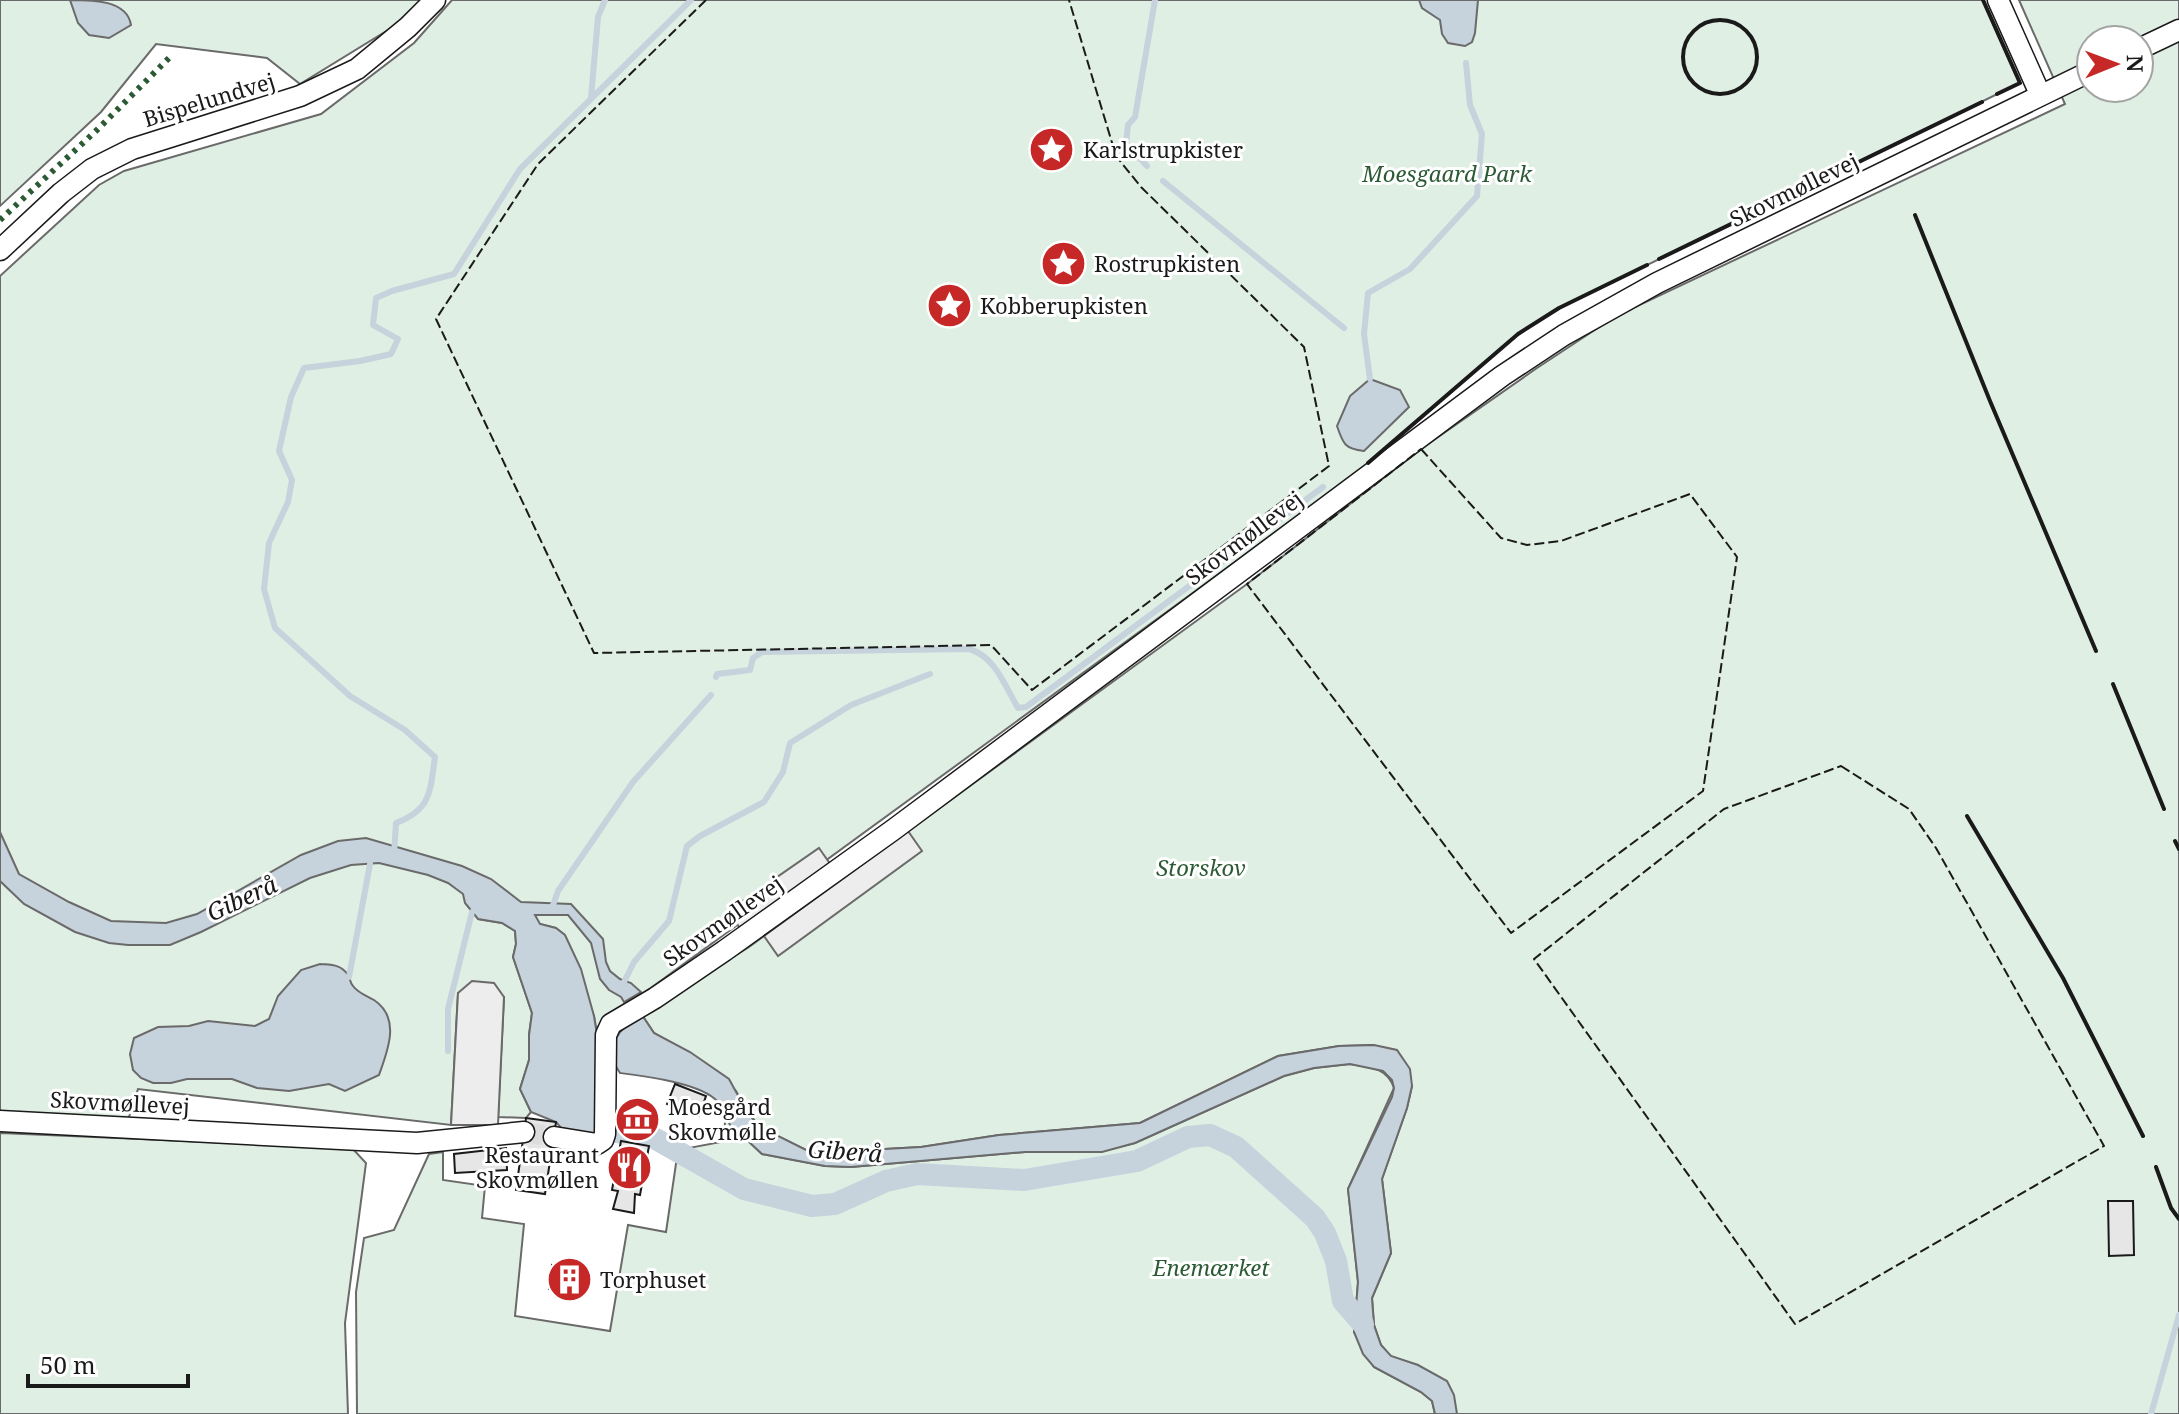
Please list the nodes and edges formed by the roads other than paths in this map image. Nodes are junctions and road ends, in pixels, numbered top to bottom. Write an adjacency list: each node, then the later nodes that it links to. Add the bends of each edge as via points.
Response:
1 (435, 0): 7 (street, Bispelundvej, via 357,69 300,96 132,149 92,169)
2 (1998, 0): 6 (street)
3 (2179, 30): 4 (street)
4 (2155, 41)
5 (2075, 78): 6 (street, Skovmøllevej)
6 (2040, 94): 10 (street, Skovmøllevej, via 1657,283 1502,376 881,839 611,1024 606,1035 603,1140 597,1144)
7 (0, 250)
8 (0, 1121): 9 (street, Skovmøllevej, via 417,1143)
9 (524, 1132)
10 (554, 1137)

